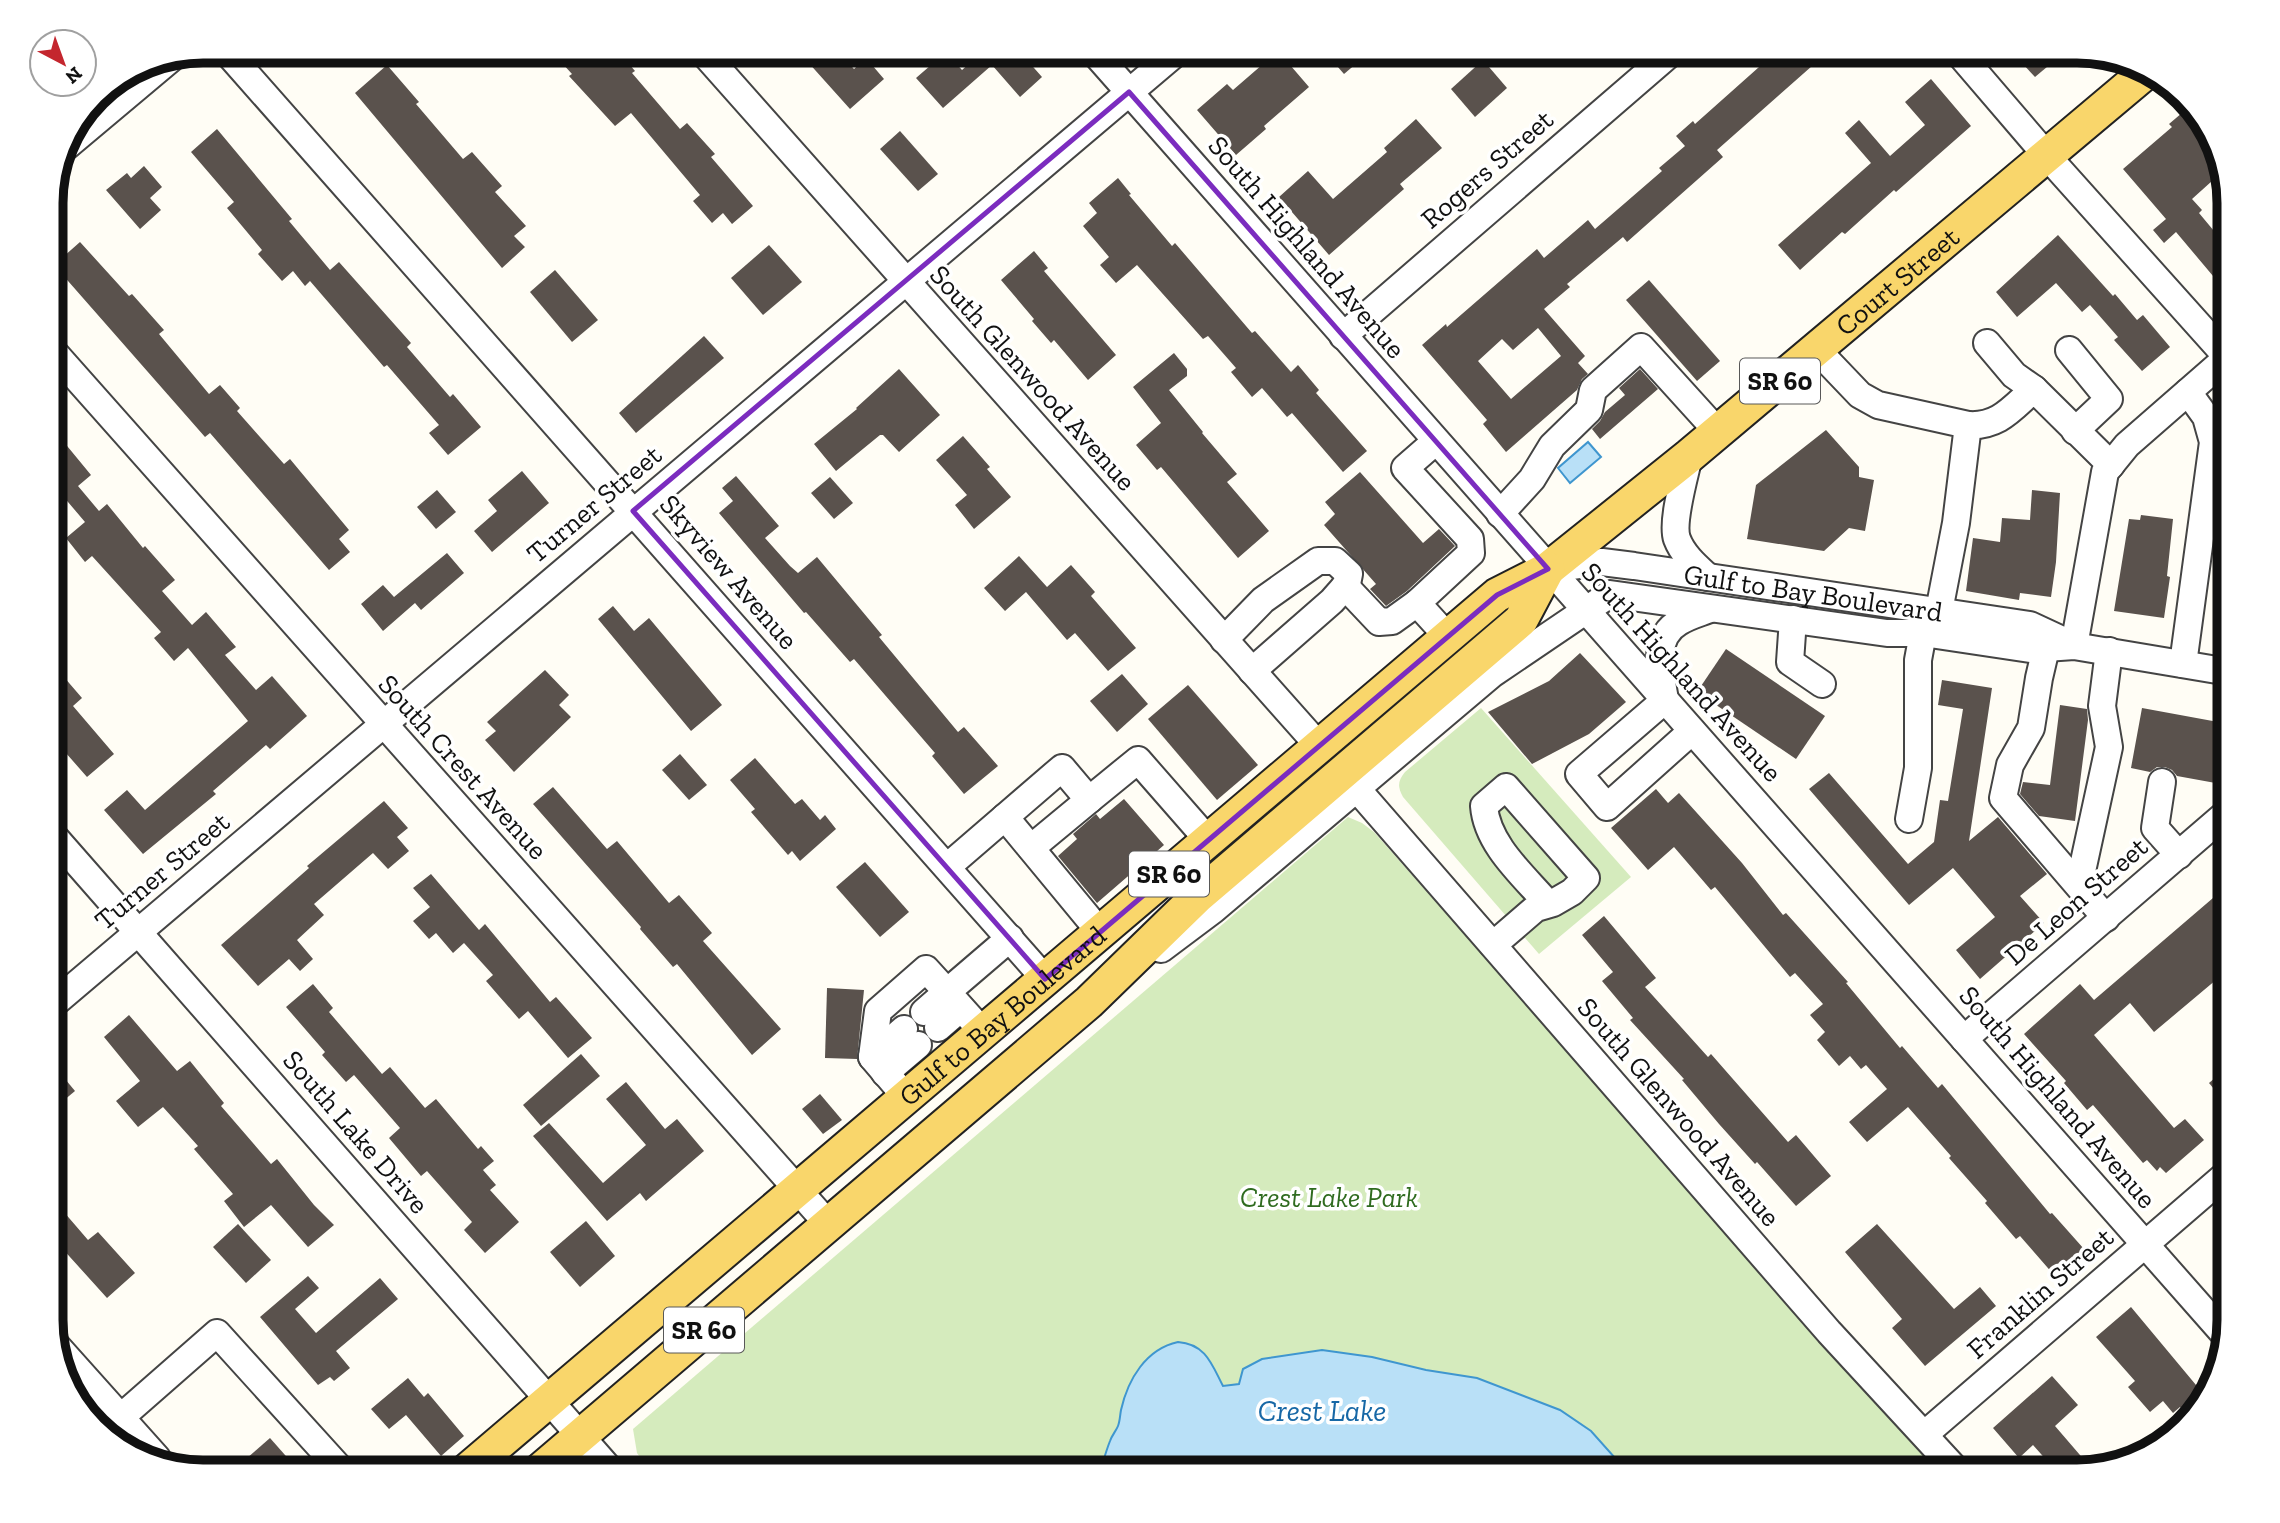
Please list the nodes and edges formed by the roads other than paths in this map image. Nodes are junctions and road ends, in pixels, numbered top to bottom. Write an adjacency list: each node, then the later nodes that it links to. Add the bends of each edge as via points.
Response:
1 (237, 63): 28 (street, Skyview Avenue)
2 (713, 63): 12 (street, South Glenwood Avenue)
3 (1104, 63): 9 (street, South Highland Avenue)
4 (1164, 63): 9 (street, Turner Street)
5 (1659, 63): 13 (street, Rogers Street)
6 (1968, 63): 11 (street)
7 (155, 72): 10 (street)
8 (2140, 77): 11 (main road, Court Street / SR 60)
9 (1129, 92): 12 (street, Turner Street); 13 (street, South Highland Avenue)
10 (82, 133)
11 (2047, 156): 15 (street); 16 (main road, Court Street / SR 60)
12 (905, 282): 28 (street, Turner Street); 40 (street, South Glenwood Avenue)
13 (1343, 335): 25 (street, South Highland Avenue)
14 (1987, 343): 20 (street)
15 (2217, 344)
16 (1817, 350): 22 (street, via 1860,395 1878,405); 24 (main road, Court Street / SR 60)
17 (2068, 350): 23 (street, via 2109,399)
18 (63, 363): 49 (street, South Crest Avenue)
19 (2217, 367): 21 (street)
20 (2034, 389): 22 (street, via 1998,421); 23 (street)
21 (2188, 391): 27 (street); 44 (street, via 2206,417 2213,442)
22 (1968, 425): 36 (street)
23 (2075, 431): 27 (street)
24 (1718, 432): 26 (main road, Court Street / SR 60); 29 (street, via 1641,347 1593,390 1589,410 1552,446 1532,479)
25 (1436, 441): 29 (street, South Highland Avenue); 33 (street, via 1405,468 1470,539 1471,553)
26 (1689, 456): 30 (main road, Court Street / SR 60); 31 (street, via 1675,536 1691,562)
27 (2111, 465): 41 (street, via 2105,472)
28 (633, 511): 49 (street, Turner Street); 64 (street, Skyview Avenue)
29 (1500, 514): 30 (street, South Highland Avenue)
30 (1548, 569): 31 (street, Gulf to Bay Boulevard, via 1602,562); 35 (street, South Highland Avenue); 39 (main road, Gulf to Bay Boulevard / SR 60, via 1496,595); 74 (main road, Gulf to Bay Boulevard / SR 60, via 1521,620 1198,896)
31 (1709, 577): 36 (street, Gulf to Bay Boulevard)
32 (1345, 586): 33 (street, via 1379,622 1392,621); 40 (street, via 1349,574 1335,561 1318,561 1263,600); 46 (street)
33 (1416, 603): 39 (street)
34 (1710, 608): 35 (street, Gulf to Bay Boulevard, via 1609,594); 37 (street, Gulf to Bay Boulevard); 48 (street, via 1676,623 1665,637 1659,658)
35 (1585, 611): 48 (street, South Highland Avenue); 53 (street, Gulf to Bay Boulevard, via 1492,674)
36 (1939, 611): 41 (street, Gulf to Bay Boulevard, via 2030,625)
37 (1793, 619): 38 (street, Gulf to Bay Boulevard, via 1887,633); 47 (street, via 1790,662)
38 (1923, 633): 42 (street, Gulf to Bay Boulevard); 56 (street, via 1918,660 1917,768)
39 (1448, 637): 51 (main road, Gulf to Bay Boulevard / SR 60)
40 (1224, 640): 46 (street, South Glenwood Avenue)
41 (2074, 646): 42 (street, Gulf to Bay Boulevard); 43 (street, Gulf to Bay Boulevard)
42 (2046, 648): 65 (street, via 2031,729 2010,765 2003,798)
43 (2109, 651): 44 (street, Gulf to Bay Boulevard); 65 (street, via 2102,706 2109,747)
44 (2183, 664): 45 (street, Gulf to Bay Boulevard)
45 (2217, 670)
46 (1252, 671): 51 (street, South Glenwood Avenue)
47 (1822, 684)
48 (1665, 700): 50 (street, South Highland Avenue); 50 (street, via 1579,774 1607,807)
49 (383, 724): 68 (street, Turner Street); 80 (street, South Crest Avenue)
50 (1692, 731): 76 (street, South Highland Avenue)
51 (1319, 746): 59 (main road, Gulf to Bay Boulevard / SR 60)
52 (2162, 782): 62 (street, via 2155,828)
53 (1357, 789): 71 (street, South Glenwood Avenue); 74 (street, Gulf to Bay Boulevard, via 1213,910)
54 (1089, 800): 55 (street, via 1062,768); 59 (street, via 1138,760); 61 (street)
55 (1005, 817): 61 (street); 64 (street)
56 (1909, 819)
57 (2217, 822): 62 (street, De Leon Street)
58 (1548, 835): 63 (street); 63 (street, via 1506,787 1484,806 1499,848); 66 (street, via 1586,878 1572,892)
59 (1208, 840): 69 (main road, Gulf to Bay Boulevard / SR 60)
60 (63, 848): 68 (street, South Lake Drive)
61 (1031, 848): 69 (street)
62 (2179, 855): 67 (street, De Leon Street)
63 (1514, 865): 66 (street)
64 (947, 867): 70 (street, Skyview Avenue)
65 (2079, 885): 67 (street)
66 (1548, 904): 71 (street, via 1535,908)
67 (2106, 918): 76 (street, De Leon Street)
68 (138, 932): 73 (street, Turner Street); 85 (street, South Lake Drive)
69 (1100, 932): 72 (main road, Gulf to Bay Boulevard / SR 60)
70 (1010, 938): 72 (street, Skyview Avenue); 75 (street)
71 (1493, 945): 87 (street, South Glenwood Avenue, via 1829,1332)
72 (1045, 979): 75 (main road, Gulf to Bay Boulevard / SR 60); 78 (main road, via 1048,999 1040,1017 997,1055)
73 (63, 996)
74 (1089, 1002): 78 (main road, Gulf to Bay Boulevard / SR 60)
75 (963, 1011): 77 (main road, Gulf to Bay Boulevard / SR 60); 77 (street, via 921,1028); 77 (street, via 926,969 878,1010)
76 (1965, 1039): 82 (street, South Highland Avenue)
77 (888, 1076): 80 (main road, Gulf to Bay Boulevard / SR 60)
78 (977, 1098): 81 (main road, Gulf to Bay Boulevard / SR 60)
79 (2217, 1182): 82 (street, Franklin Street)
80 (797, 1190): 81 (street, South Crest Avenue); 85 (main road, Gulf to Bay Boulevard / SR 60)
81 (828, 1224): 88 (main road, Gulf to Bay Boulevard / SR 60)
82 (2145, 1243): 83 (street, South Highland Avenue); 87 (street, Franklin Street)
83 (2217, 1325)
84 (70, 1361): 86 (street)
85 (550, 1400): 88 (street, South Lake Drive); 91 (main road, Gulf to Bay Boulevard / SR 60)
86 (120, 1418): 89 (street); 90 (street, via 216,1333)
87 (1925, 1434): 94 (street, South Glenwood Avenue)
88 (580, 1436): 92 (main road, Gulf to Bay Boulevard / SR 60); 93 (street, South Lake Drive)
89 (148, 1449)
90 (332, 1460)
91 (479, 1460)
92 (552, 1460)
93 (601, 1460)
94 (1948, 1460)

